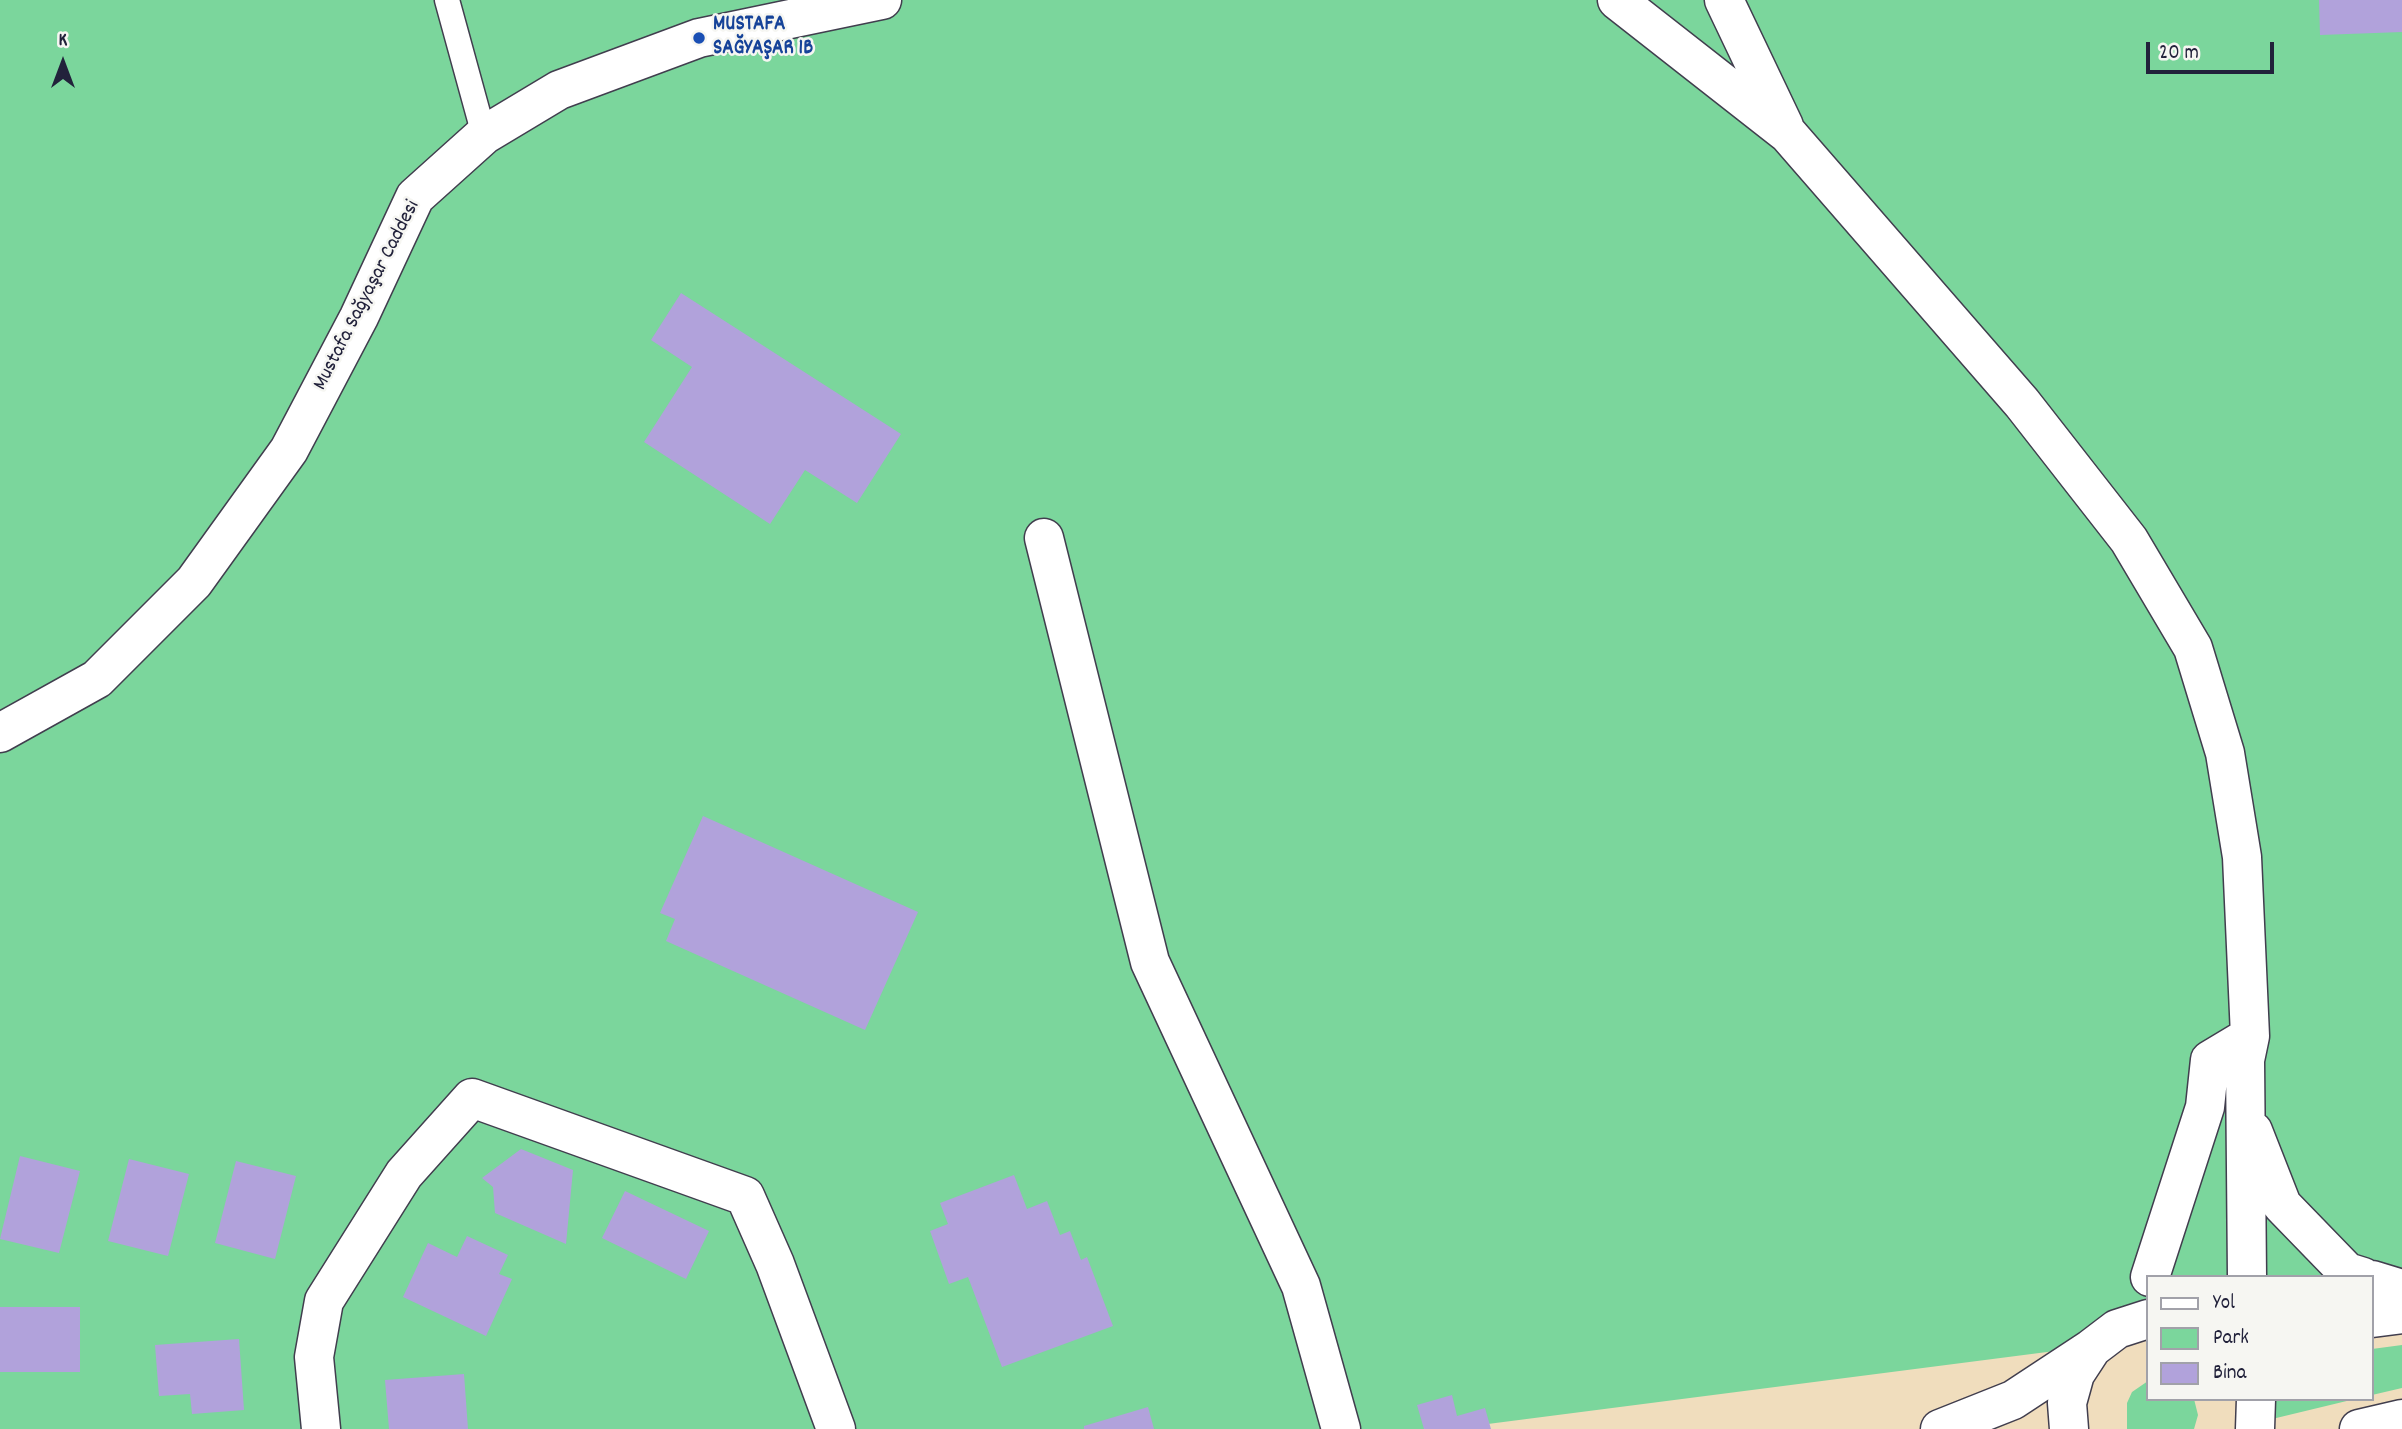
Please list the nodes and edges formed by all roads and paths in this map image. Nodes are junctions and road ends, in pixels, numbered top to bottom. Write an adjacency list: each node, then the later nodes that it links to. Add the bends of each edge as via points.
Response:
1 (447, 0): 7 (lane)
2 (882, 0): 5 (street, Mustafa Sağyaşar Caddesi)
3 (1617, 0): 6 (street)
4 (1724, 0): 6 (street)
5 (821, 6): 7 (street, Mustafa Sağyaşar Caddesi, via 699,38 559,90)
6 (1788, 134): 10 (street, via 2038,424 2129,540 2193,648 2225,753 2242,857)
7 (484, 135): 9 (street, Mustafa Sağyaşar Caddesi, via 415,197 289,450 194,582 97,678)
8 (1044, 538): 26 (street, via 1150,962 1301,1286)
9 (0, 733)
10 (2250, 1036): 11 (street); 12 (street, via 2210,1060 2205,1107)
11 (2245, 1110): 13 (street); 14 (street, via 2282,1205 2347,1272)
12 (2150, 1275)
13 (2247, 1275)
14 (2357, 1275)
15 (2374, 1281): 17 (street)
16 (2146, 1285): 21 (street)
17 (2402, 1289)
18 (2402, 1314): 19 (street)
19 (2374, 1318)
20 (2146, 1320): 21 (street, via 2117,1329)
21 (2092, 1348): 27 (street, via 2013,1400); 28 (street, via 2075,1374 2067,1403)
22 (2256, 1401): 29 (street)
23 (2402, 1419): 30 (street)
24 (321, 1429): 25 (street, via 314,1357 324,1301 404,1174 472,1098 745,1196)
25 (836, 1429)
26 (1342, 1429)
27 (1940, 1429)
28 (2069, 1429)
29 (2255, 1429)
30 (2359, 1429)

